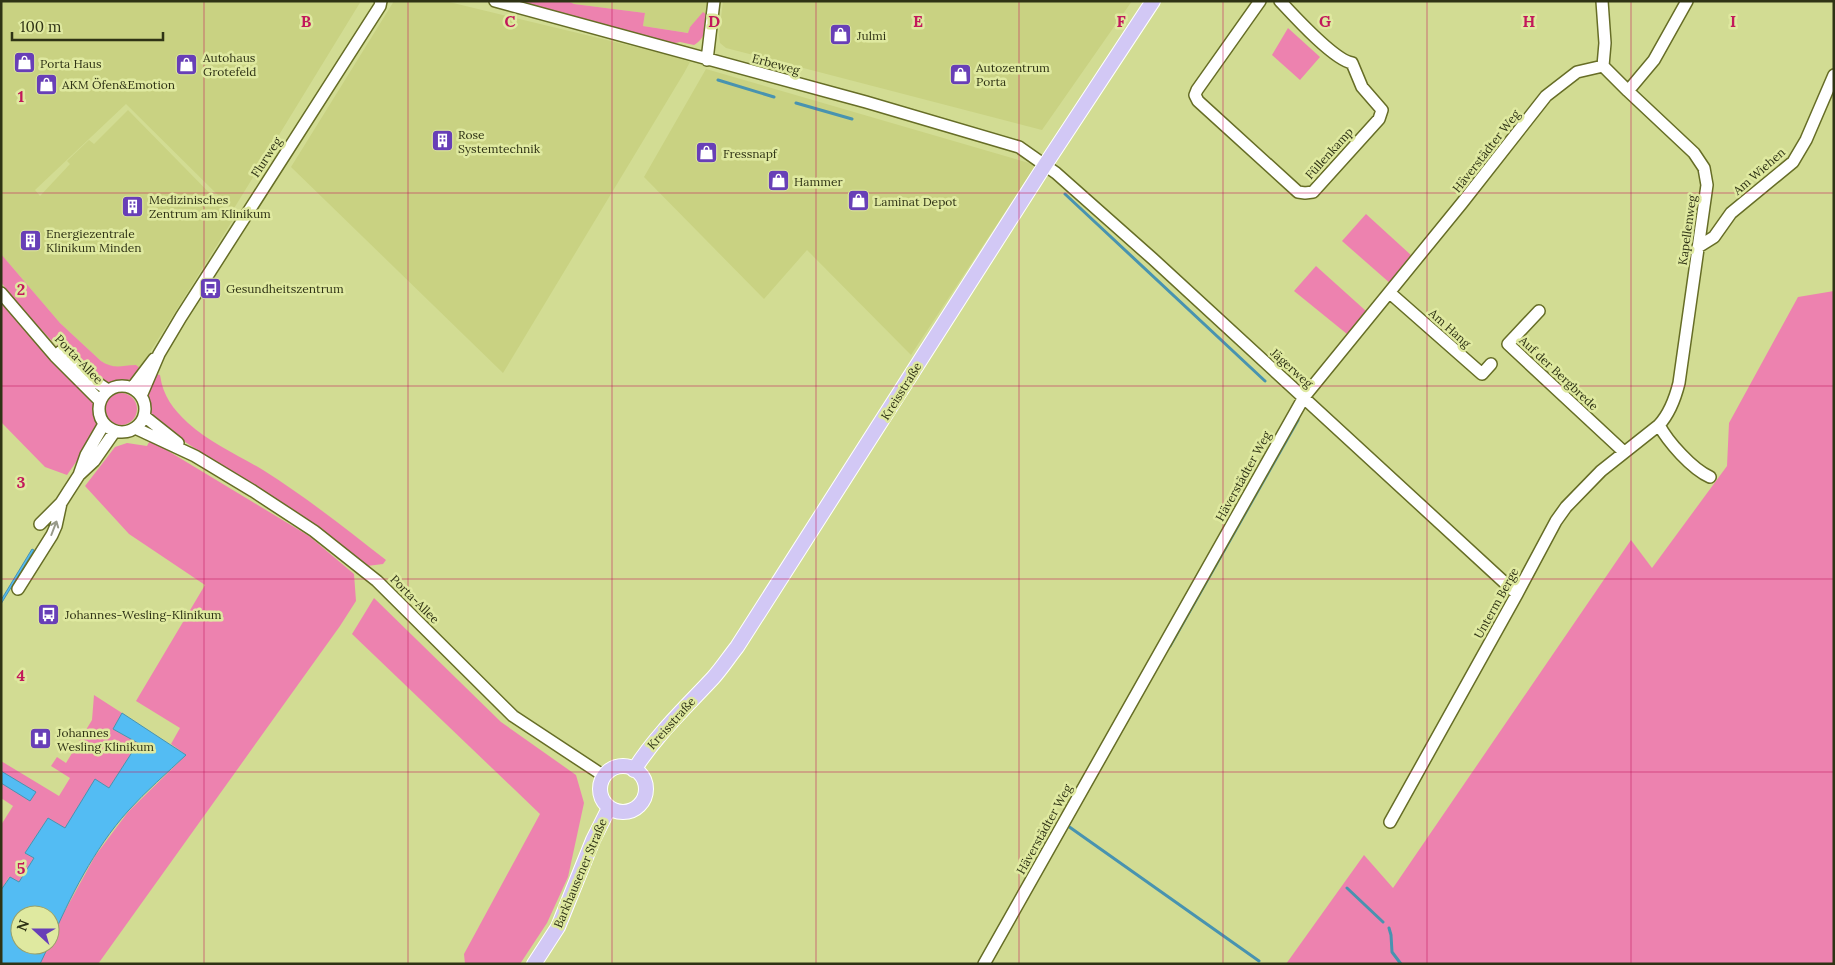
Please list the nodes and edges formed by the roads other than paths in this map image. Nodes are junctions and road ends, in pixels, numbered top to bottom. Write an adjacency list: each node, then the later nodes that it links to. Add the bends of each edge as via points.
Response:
1 (381, 1): 19 (street, Flurweg)
2 (495, 1): 9 (street, Erbeweg)
3 (714, 1): 9 (street)
4 (1153, 1): 13 (main road, Kreisstraße)
5 (1260, 1): 6 (street, Füllenkamp, via 1195,95 1298,192 1313,192 1379,119 1382,110 1362,87 1352,63 1332,52)
6 (1280, 1)
7 (1602, 1): 10 (street, via 1606,43)
8 (1687, 1): 12 (street, via 1654,60)
9 (707, 60): 13 (street, Erbeweg, via 1002,141 1019,147)
10 (1603, 66): 12 (street, Kapellenweg); 15 (street, Häverstädter Weg, via 1577,72 1546,96)
11 (1834, 75): 14 (street, Am Wiehen, via 1794,162 1730,213 1714,237)
12 (1628, 91): 14 (street, Kapellenweg, via 1694,152 1704,168 1707,185)
13 (1045, 165): 24 (street, Jägerweg); 39 (main road, Kreisstraße, via 737,647 715,676 664,729)
14 (1698, 247): 28 (street, Kapellenweg, via 1679,383 1671,408)
15 (1390, 292): 20 (street, Am Hang, via 1482,374); 24 (street, Häverstädter Weg)
16 (1, 293): 18 (street, Porta-Allee)
17 (1539, 311): 31 (street, Auf der Bergbrede, via 1508,344)
18 (39, 336): 22 (street, Porta-Allee); 25 (street, Porta-Allee)
19 (159, 354): 21 (street, Flurweg); 23 (street, Flurweg)
20 (1491, 364)
21 (132, 388): 22 (street, via 120,386); 23 (street)
22 (108, 390): 25 (street)
23 (141, 396): 26 (street)
24 (1304, 397): 38 (street, Jägerweg); 44 (street, Häverstädter Weg)
25 (100, 401): 27 (street, via 99,414)
26 (144, 416): 29 (street); 32 (street, Porta-Allee)
27 (104, 424): 30 (street); 33 (street, via 86,455)
28 (1659, 425): 31 (street, Unterm Berge); 34 (street, via 1665,436 1698,470)
29 (135, 428): 30 (street); 32 (street, Porta-Allee)
30 (115, 431): 33 (street, via 94,461)
31 (1624, 452): 38 (street, Unterm Berge, via 1566,507)
32 (195, 456): 40 (street, Porta-Allee, via 314,530 378,581 512,716)
33 (79, 475): 35 (street)
34 (1710, 477)
35 (61, 503): 36 (street); 37 (street, one-way to 35, via 52,535)
36 (40, 524)
37 (18, 589)
38 (1518, 594): 42 (street, Unterm Berge)
39 (634, 770): 40 (main road, via 616,767); 41 (main road, via 643,778 643,801 631,811)
40 (604, 776): 41 (main road, via 601,796)
41 (609, 808): 43 (main road, Barkhausener Straße, via 558,927)
42 (1390, 822)
43 (534, 964)
44 (984, 964)

